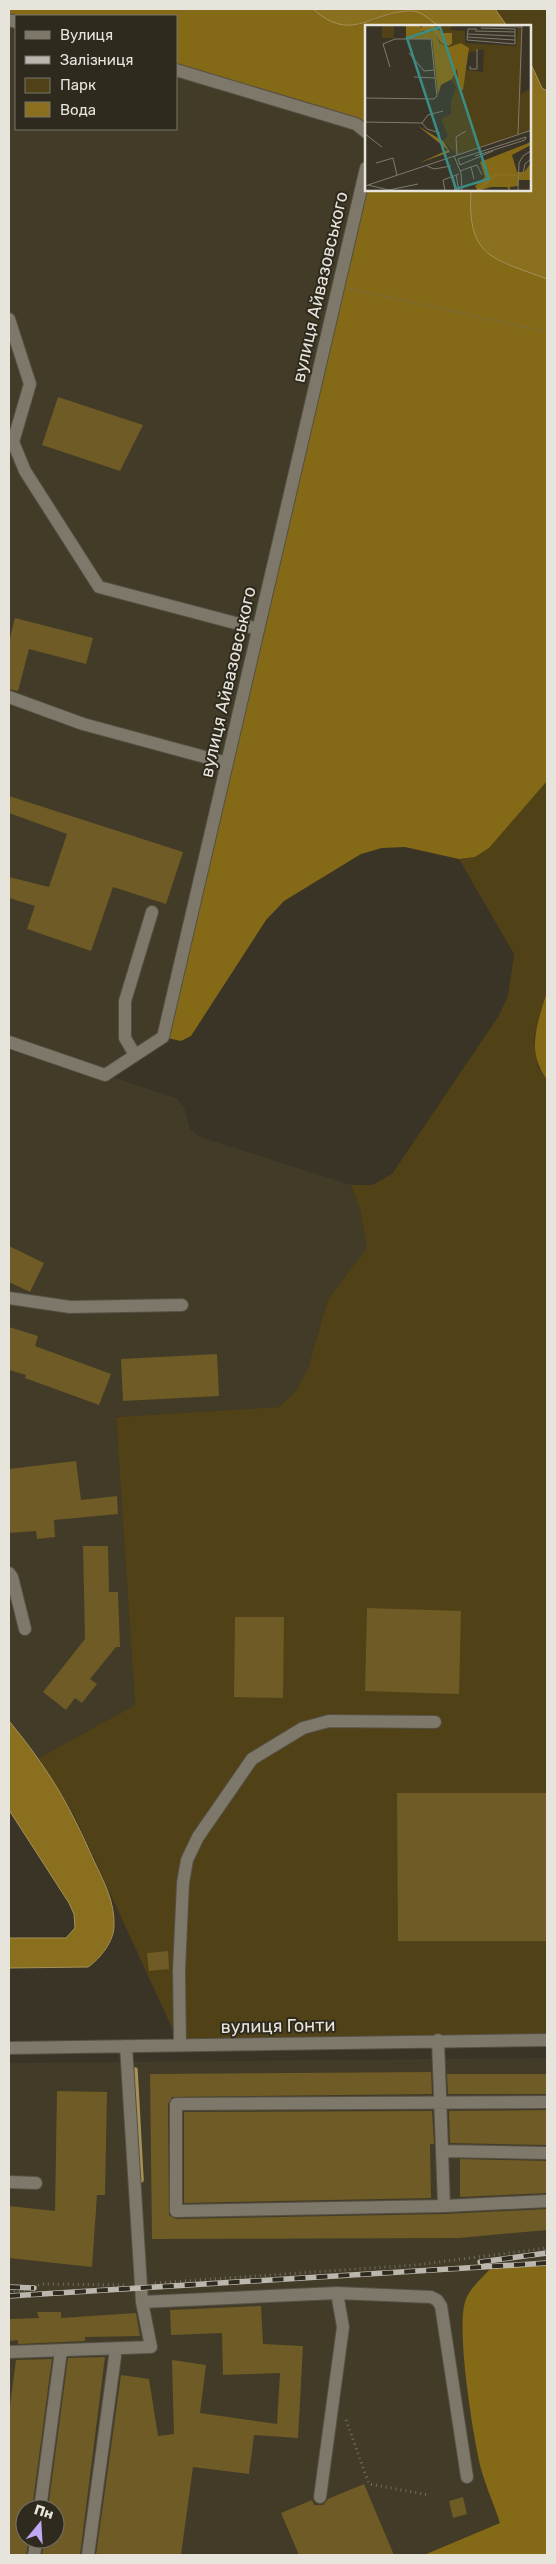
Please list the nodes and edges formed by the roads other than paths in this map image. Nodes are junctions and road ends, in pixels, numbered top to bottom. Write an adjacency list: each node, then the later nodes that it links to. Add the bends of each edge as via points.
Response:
1 (178, 71): 2 (street, via 356,124)
2 (365, 131)
3 (365, 172): 5 (street, вулиця Айвазовського)
4 (9, 319): 5 (street, via 30,384 13,442 25,470 99,587)
5 (258, 629): 7 (street, вулиця Айвазовського)
6 (9, 697): 7 (street, via 83,724)
7 (227, 763): 10 (street, вулиця Айвазовського, via 163,1037)
8 (152, 912): 10 (street, via 125,1002 126,1038)
9 (9, 1042): 10 (street, вулиця Айвазовського, via 105,1075)
10 (135, 1055)
11 (9, 1298): 12 (street, via 70,1307)
12 (182, 1305)
13 (9, 1573): 14 (street)
14 (25, 1629)
15 (435, 1722): 18 (street, via 329,1721 303,1728 252,1759 198,1837 187,1860 179,1970)
16 (438, 2040): 17 (street, вулиця Гонти); 18 (street, вулиця Гонти); 21 (street)
17 (547, 2040)
18 (180, 2045): 19 (street, вулиця Гонти)
19 (126, 2046): 20 (street, вулиця Гонти); 30 (street)
20 (9, 2048)
21 (439, 2102): 22 (street); 23 (street); 28 (street, via 176,2104 176,2211)
22 (547, 2102)
23 (443, 2151): 24 (street); 28 (street)
24 (547, 2153)
25 (9, 2182): 26 (street)
26 (36, 2183)
27 (547, 2201): 28 (street)
28 (444, 2206)
29 (337, 2293): 30 (street); 34 (street, via 431,2297 437,2300 441,2306); 35 (street, via 343,2326)
30 (142, 2302): 31 (street, via 150,2347)
31 (116, 2349): 32 (street); 37 (street)
32 (61, 2351): 33 (street); 36 (street)
33 (9, 2352)
34 (467, 2477)
35 (320, 2497)
36 (41, 2499)
37 (88, 2555)

